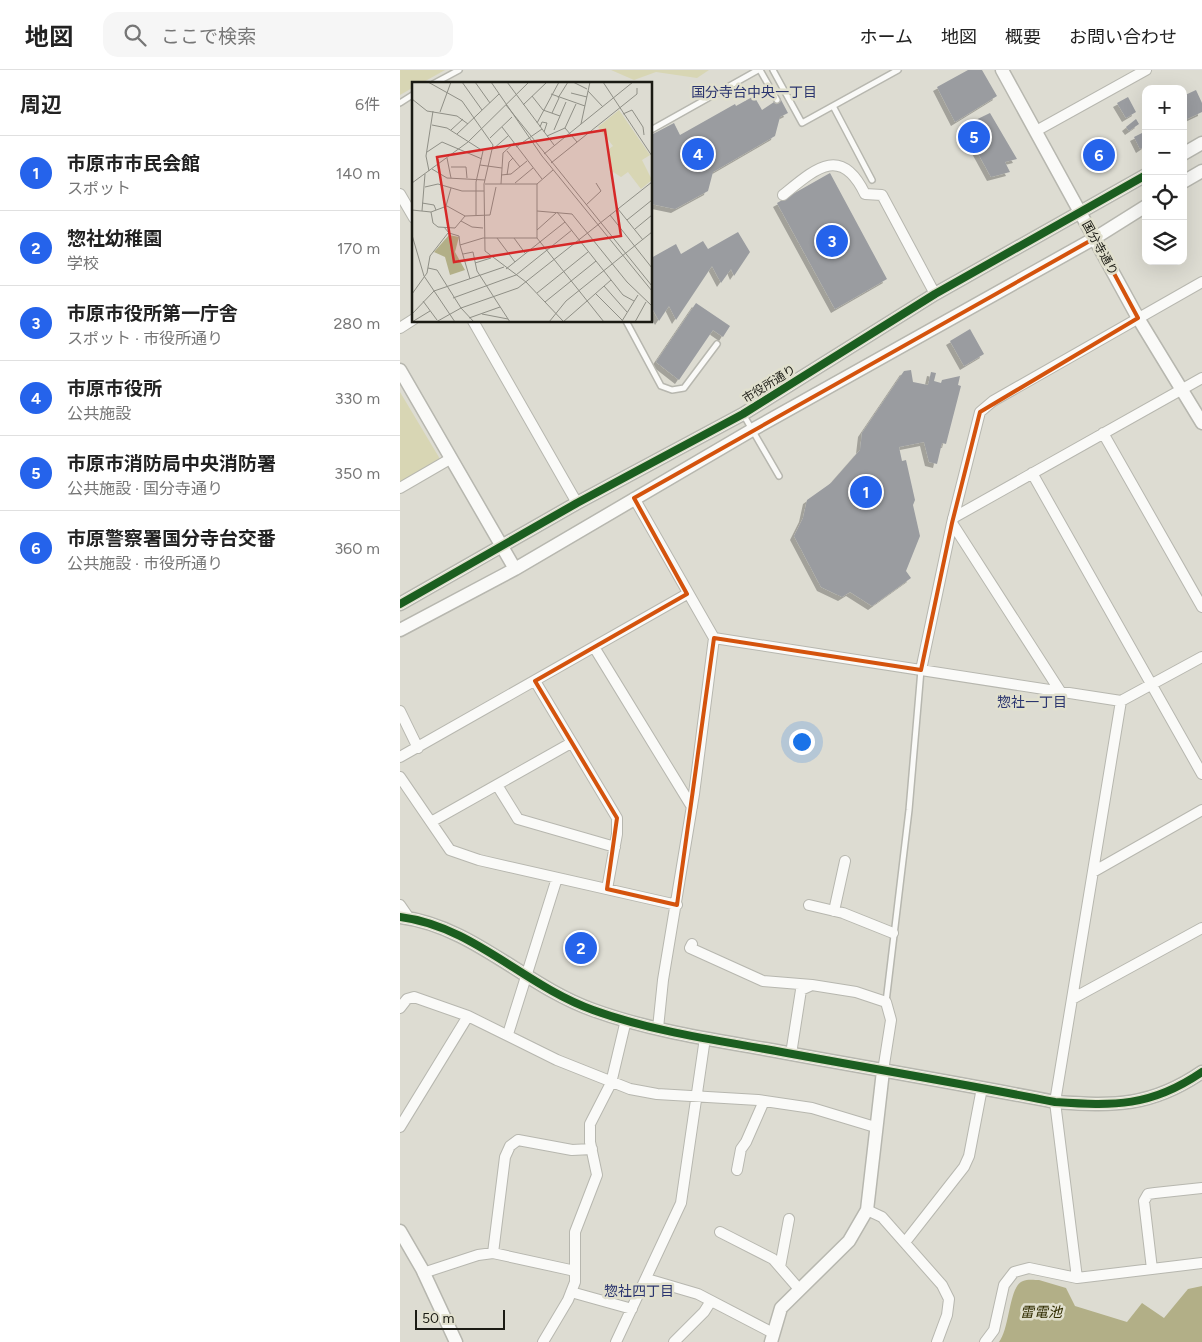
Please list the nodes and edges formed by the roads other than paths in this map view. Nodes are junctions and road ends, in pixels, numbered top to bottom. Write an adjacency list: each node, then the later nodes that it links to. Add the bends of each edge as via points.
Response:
1 (459, 70): 7 (lane)
2 (759, 70): 9 (lane); 12 (lane)
3 (773, 70): 11 (lane, via 802,123)
4 (898, 70): 11 (lane)
5 (1002, 70): 13 (street, 国分寺通り)
6 (1146, 70): 13 (street)
7 (437, 82)
8 (412, 95): 10 (lane)
9 (777, 100)
10 (400, 103)
11 (833, 106): 18 (lane)
12 (652, 129)
13 (1036, 131): 23 (street, 国分寺通り)
14 (1202, 144): 15 (street)
15 (1187, 152)
16 (1202, 171): 19 (street)
17 (1142, 177): 23 (street, 市役所通り)
18 (872, 180)
19 (1187, 180)
20 (400, 194): 24 (street)
21 (783, 195): 27 (street, via 810,173 830,164 848,169 865,194 882,195)
22 (1142, 209): 25 (street)
23 (1080, 212): 25 (street, 国分寺通り); 27 (street, 市役所通り)
24 (412, 215)
25 (1095, 238): 28 (street, 国分寺通り); 39 (street)
26 (1202, 282): 28 (street)
27 (935, 294): 37 (street, 市役所通り)
28 (1138, 318): 36 (street, 国分寺通り); 47 (street, via 993,401 980,412)
29 (412, 320): 32 (street)
30 (474, 322): 46 (street)
31 (627, 322): 33 (lane, via 660,386 672,390 684,388)
32 (400, 328)
33 (717, 344)
34 (400, 370): 41 (street)
35 (1202, 378): 36 (street)
36 (1182, 389): 38 (street, 国分寺通り); 40 (street)
37 (743, 414): 39 (lane); 46 (street, 市役所通り)
38 (1202, 423)
39 (752, 430): 43 (lane); 45 (street)
40 (1103, 434): 42 (street); 52 (street)
41 (450, 459): 44 (street); 48 (street)
42 (1032, 474): 47 (street); 59 (street)
43 (779, 476)
44 (400, 488)
45 (634, 498): 49 (street); 50 (street)
46 (577, 503): 48 (street, 市役所通り)
47 (953, 520): 57 (street); 60 (street)
48 (502, 546): 49 (street); 51 (street, 市役所通り)
49 (515, 568): 53 (street)
50 (687, 594): 54 (street); 55 (street)
51 (400, 604)
52 (1202, 607)
53 (400, 630)
54 (714, 638): 57 (street); 69 (street)
55 (594, 647): 58 (street); 69 (street)
56 (1202, 656): 59 (street)
57 (921, 670): 60 (street); 83 (lane, via 909,810)
58 (535, 681): 63 (street); 64 (street)
59 (1151, 684): 61 (street); 66 (street)
60 (1060, 691): 61 (street)
61 (1121, 700): 74 (street)
62 (400, 711): 64 (street)
63 (571, 743): 68 (street); 72 (street, via 617,818)
64 (418, 748): 65 (street)
65 (400, 757)
66 (1202, 774)
67 (400, 777): 71 (street)
68 (497, 785): 71 (street); 72 (street, via 518,819)
69 (692, 807): 78 (street)
70 (1202, 810): 74 (street)
71 (432, 822): 75 (street, via 450,850)
72 (615, 847): 76 (street)
73 (845, 861): 80 (street)
74 (1093, 872): 87 (street)
75 (557, 878): 76 (street); 85 (street)
76 (607, 889): 78 (street)
77 (400, 904): 81 (street)
78 (677, 905): 92 (street)
79 (809, 905): 80 (street)
80 (834, 911): 83 (street)
81 (404, 918): 85 (street, via 418,920 476,944)
82 (1202, 928): 87 (street)
83 (893, 933): 88 (lane)
84 (692, 944): 86 (street, via 690,948 763,981)
85 (525, 976): 91 (street, via 592,1010); 93 (street)
86 (812, 985): 88 (street, via 856,992); 95 (street, via 801,990)
87 (1072, 1000): 102 (street)
88 (886, 1002): 96 (street, via 891,1020)
89 (400, 1008): 90 (street, via 407,999 414,997)
90 (468, 1016): 93 (street); 103 (street)
91 (626, 1020): 92 (street); 98 (street)
92 (658, 1028): 94 (street)
93 (508, 1034): 98 (street)
94 (705, 1038): 95 (street); 100 (street)
95 (791, 1054): 96 (street)
96 (883, 1071): 99 (street); 104 (street)
97 (1202, 1072): 102 (street, via 1152,1099 1108,1106)
98 (611, 1083): 100 (street, via 657,1094); 105 (street, via 590,1124)
99 (982, 1088): 102 (street); 112 (street, via 964,1167)
100 (698, 1097): 101 (street); 120 (street, via 681,1203)
101 (764, 1101): 104 (street, via 812,1108); 106 (street, via 741,1149)
102 (1055, 1102): 119 (street)
103 (400, 1127)
104 (875, 1127): 108 (street)
105 (592, 1150): 113 (street, via 572,1150 518,1140 510,1146 505,1157); 117 (street, via 597,1175 575,1232)
106 (737, 1170)
107 (1202, 1188): 116 (street, via 1148,1194 1144,1201)
108 (867, 1210): 112 (street, via 882,1217); 121 (street, via 849,1241)
109 (789, 1219): 115 (street)
110 (400, 1231): 118 (street)
111 (720, 1232): 115 (street, via 773,1259)
112 (906, 1241): 130 (street, via 942,1285 949,1299)
113 (493, 1254): 117 (street); 118 (street, via 478,1255)
114 (1202, 1263): 116 (street)
115 (780, 1267): 121 (street)
116 (1152, 1269): 119 (street)
117 (575, 1270): 122 (street)
118 (423, 1273): 126 (street)
119 (1077, 1278): 131 (street, via 1029,1268 1014,1272 1004,1285 994,1330)
120 (647, 1279): 123 (street, via 678,1287); 124 (street)
121 (799, 1289): 125 (street, via 781,1308)
122 (571, 1292): 124 (street); 127 (street)
123 (711, 1301): 125 (street); 129 (street)
124 (632, 1310): 128 (street)
125 (772, 1338)
126 (456, 1342)
127 (543, 1342)
128 (616, 1342)
129 (674, 1342)
130 (937, 1342)
131 (984, 1342)

